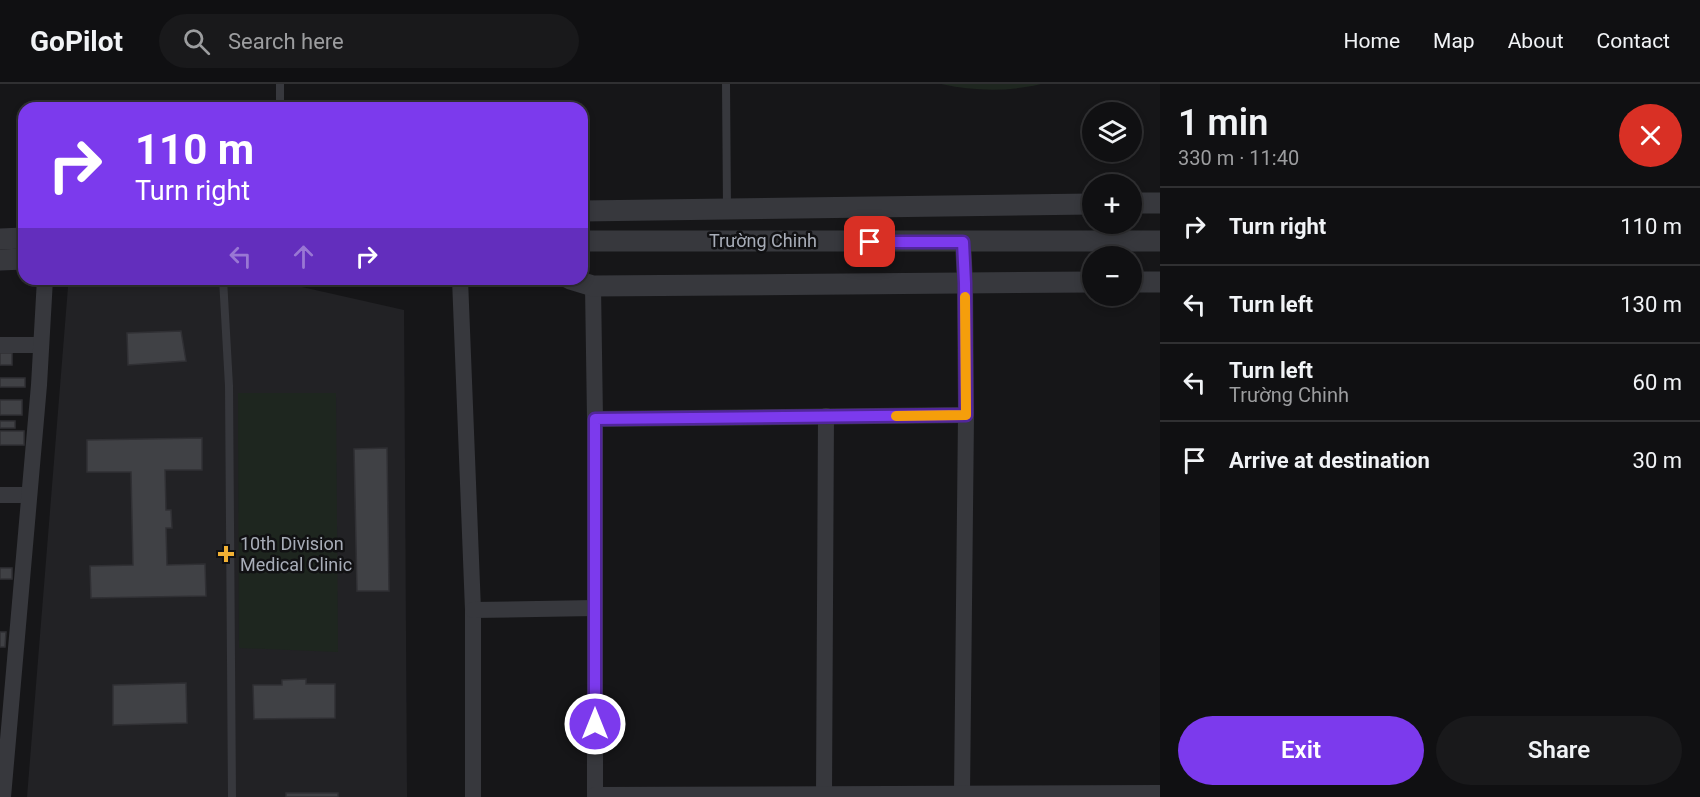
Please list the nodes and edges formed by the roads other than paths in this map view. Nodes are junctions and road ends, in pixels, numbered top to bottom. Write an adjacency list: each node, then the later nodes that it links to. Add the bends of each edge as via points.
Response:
1 (280, 84): 3 (lane)
2 (726, 84): 7 (lane)
3 (280, 102)
4 (1142, 203): 5 (street)
5 (1160, 203)
6 (1082, 204): 7 (street, Trường Chinh)
7 (727, 208): 8 (street, Trường Chinh)
8 (588, 211)
9 (18, 238): 10 (street)
10 (0, 239)
11 (588, 241): 13 (street, Trường Chinh)
12 (1160, 241): 13 (street, Trường Chinh)
13 (963, 242): 19 (street)
14 (18, 259): 15 (street)
15 (0, 260)
16 (1082, 282): 19 (street)
17 (1142, 282): 18 (street)
18 (1160, 282)
19 (965, 283): 24 (street); 27 (street)
20 (588, 284): 24 (street)
21 (45, 285): 26 (street)
22 (223, 285): 41 (lane, via 229,386)
23 (460, 285): 33 (street)
24 (593, 286): 29 (street)
25 (0, 345): 26 (street)
26 (42, 345): 31 (street)
27 (966, 415): 28 (street); 36 (street)
28 (826, 417): 29 (street); 35 (street)
29 (595, 419): 32 (street)
30 (0, 495): 31 (street)
31 (29, 495): 34 (street)
32 (595, 608): 33 (street); 39 (street)
33 (473, 610): 42 (street)
34 (5, 706): 40 (street)
35 (824, 794): 36 (street); 39 (street)
36 (962, 794): 38 (street)
37 (1155, 794): 38 (street)
38 (1128, 795)
39 (595, 796)
40 (3, 797)
41 (232, 797)
42 (473, 797)

